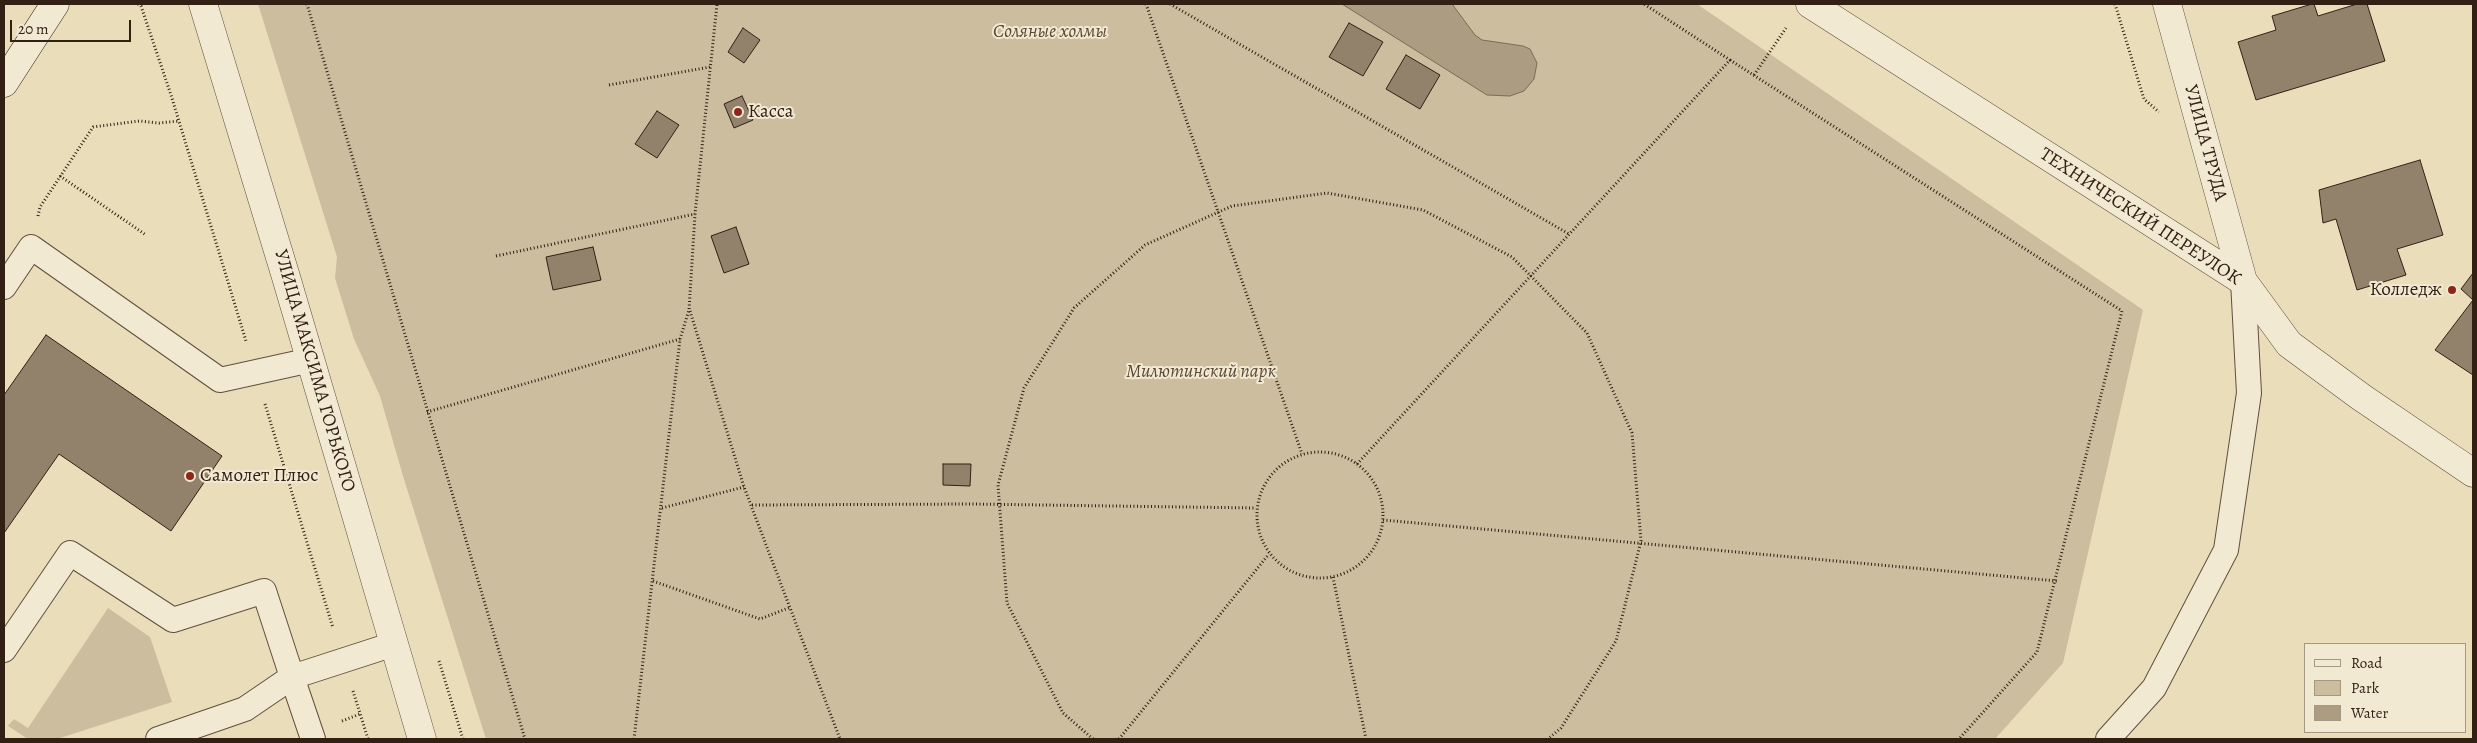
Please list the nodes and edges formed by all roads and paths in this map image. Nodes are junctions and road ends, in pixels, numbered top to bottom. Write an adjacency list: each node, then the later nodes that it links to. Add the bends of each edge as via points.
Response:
1 (55, 4): 15 (street)
2 (203, 4): 31 (street, УЛИЦА МАКСИМА ГОРЬКОГО)
3 (307, 4): 32 (path)
4 (717, 4): 13 (path)
5 (1146, 4): 20 (path)
6 (1170, 4): 22 (path)
7 (1644, 4): 12 (path)
8 (1810, 4): 27 (street, ТЕХНИЧЕСКИЙ ПЕРЕУЛОК)
9 (2115, 4): 17 (path, via 2144,99)
10 (2167, 4): 27 (street, УЛИЦА ТРУДА)
11 (1789, 25): 14 (path)
12 (1730, 60): 14 (path); 22 (path)
13 (710, 67): 16 (path); 21 (path)
14 (1754, 75): 46 (path, via 2122,311)
15 (4, 83)
16 (609, 85)
17 (2164, 116)
18 (179, 121): 19 (path, via 139,121 93,127)
19 (60, 176): 23 (path); 24 (path, via 40,207)
20 (1218, 212): 26 (path, via 1232,206 1327,193 1423,210 1512,257); 33 (path); 37 (path, via 1145,245 1074,308 1024,388 998,485)
21 (695, 214): 25 (path); 29 (path)
22 (1569, 234): 26 (path)
23 (146, 235)
24 (31, 247): 28 (lane); 31 (lane, via 220,380)
25 (496, 256)
26 (1531, 276): 34 (path); 42 (path, via 1587,333 1632,433)
27 (2243, 281): 35 (street, ТЕХНИЧЕСКИЙ ПЕРЕУЛОК, via 2290,344); 62 (lane, via 2249,393 2226,550 2154,688)
28 (4, 287)
29 (689, 310): 30 (path); 36 (path)
30 (680, 339): 32 (path); 39 (path)
31 (311, 360): 48 (street, УЛИЦА МАКСИМА ГОРЬКОГО)
32 (427, 412): 54 (path)
33 (1302, 454): 34 (path, via 1321,451 1340,455); 40 (path, via 1271,474 1261,490)
34 (1357, 464): 41 (path, via 1372,480 1381,499)
35 (2473, 473)
36 (744, 487): 38 (path); 39 (path)
37 (1000, 504): 38 (path); 40 (path); 57 (path, via 1007,603 1063,713)
38 (752, 505): 47 (path)
39 (662, 508): 45 (path)
40 (1256, 508): 43 (path, via 1258,533)
41 (1383, 520): 42 (path); 44 (path, via 1378,540 1368,557 1352,570)
42 (1640, 544): 46 (path); 60 (path, via 1616,641 1561,728)
43 (1269, 554): 44 (path, via 1287,570 1309,578); 58 (path)
44 (1333, 577): 59 (path)
45 (653, 581): 47 (path, via 760,619); 55 (path)
46 (2057, 581): 61 (path, via 2037,652)
47 (791, 608): 56 (path)
48 (394, 644): 50 (lane); 53 (street, УЛИЦА МАКСИМА ГОРЬКОГО)
49 (4, 650): 50 (lane, via 70,553 173,620 264,591)
50 (292, 677): 51 (lane, via 245,709); 52 (lane)
51 (158, 739)
52 (312, 739)
53 (422, 739)
54 (525, 739)
55 (634, 739)
56 (840, 739)
57 (1093, 739)
58 (1119, 739)
59 (1366, 739)
60 (1548, 739)
61 (1959, 739)
62 (2108, 739)

